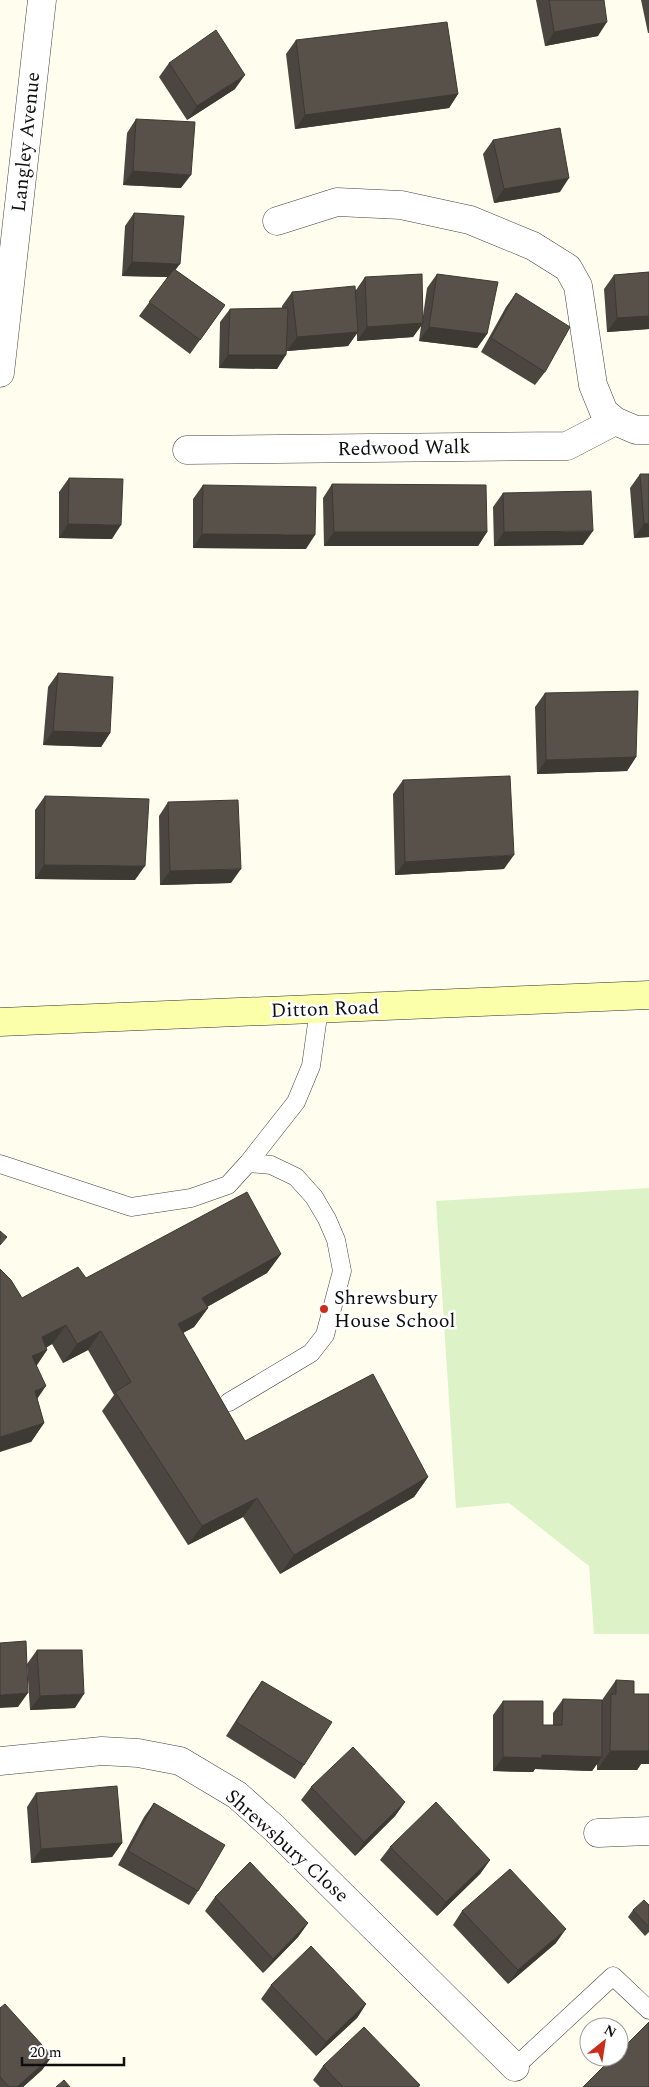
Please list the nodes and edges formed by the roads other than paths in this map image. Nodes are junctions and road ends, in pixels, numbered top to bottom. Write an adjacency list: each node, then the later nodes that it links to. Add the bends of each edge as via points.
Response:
1 (42, 0): 3 (street, Langley Avenue)
2 (278, 221): 4 (street, via 337,202 401,204 470,220 533,246 568,268 578,286 593,385 604,412)
3 (0, 373)
4 (615, 421): 5 (street, via 636,430); 6 (street, Redwood Walk, via 567,446)
5 (649, 430)
6 (187, 450)
7 (649, 995): 8 (street, Ditton Road)
8 (319, 1009): 9 (street, Ditton Road); 10 (lane, via 311,1066 296,1102)
9 (0, 1022)
10 (248, 1163): 11 (lane, via 228,1185 191,1198 131,1206); 12 (lane, via 271,1165 296,1177 327,1219 336,1240 342,1271 325,1335 311,1354)
11 (0, 1164)
12 (228, 1402)
13 (0, 1760): 17 (street, Shrewsbury Close, via 102,1751 138,1753 180,1761 229,1790 274,1828)
14 (649, 1831): 15 (street)
15 (598, 1833)
16 (649, 2010): 17 (lane, via 613,1976)
17 (515, 2067)

